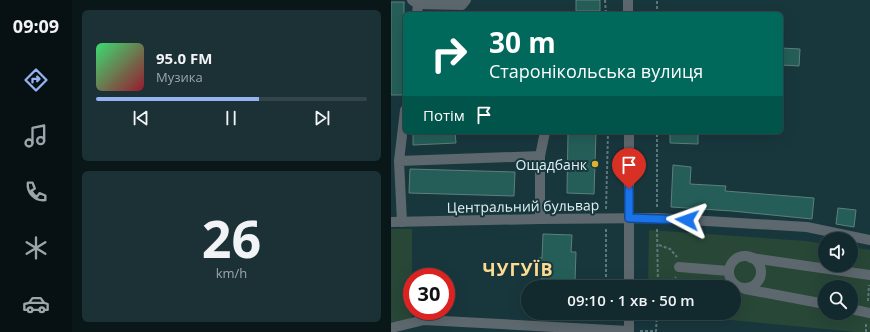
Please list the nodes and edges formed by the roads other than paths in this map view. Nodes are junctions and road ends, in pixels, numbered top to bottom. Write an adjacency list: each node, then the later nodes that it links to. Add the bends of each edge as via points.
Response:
1 (466, 0): 3 (street, via 462,5)
2 (628, 0): 4 (street)
3 (416, 6)
4 (628, 12)
5 (403, 127): 9 (street)
6 (545, 134): 8 (street)
7 (629, 134): 10 (street)
8 (540, 156): 9 (street); 11 (street)
9 (399, 161): 13 (street)
10 (629, 218): 11 (street, Центральний бульвар); 14 (street, Центральний бульвар, via 807,227); 18 (street)
11 (540, 219): 13 (street, Центральний бульвар)
12 (391, 222): 13 (street, Центральний бульвар)
13 (402, 222)
14 (870, 240)
15 (751, 258): 17 (street, via 746,256 735,260); 19 (street); 20 (street, via 759,265 760,276 754,285)
16 (679, 267): 17 (street)
17 (729, 271): 20 (street, via 730,280 738,287)
18 (629, 280)
19 (870, 280)
20 (744, 288): 21 (street)
21 (818, 303)
22 (858, 309): 23 (street)
23 (869, 309)
24 (629, 320): 26 (street)
25 (396, 329): 26 (street, via 424,320)
26 (629, 331)

